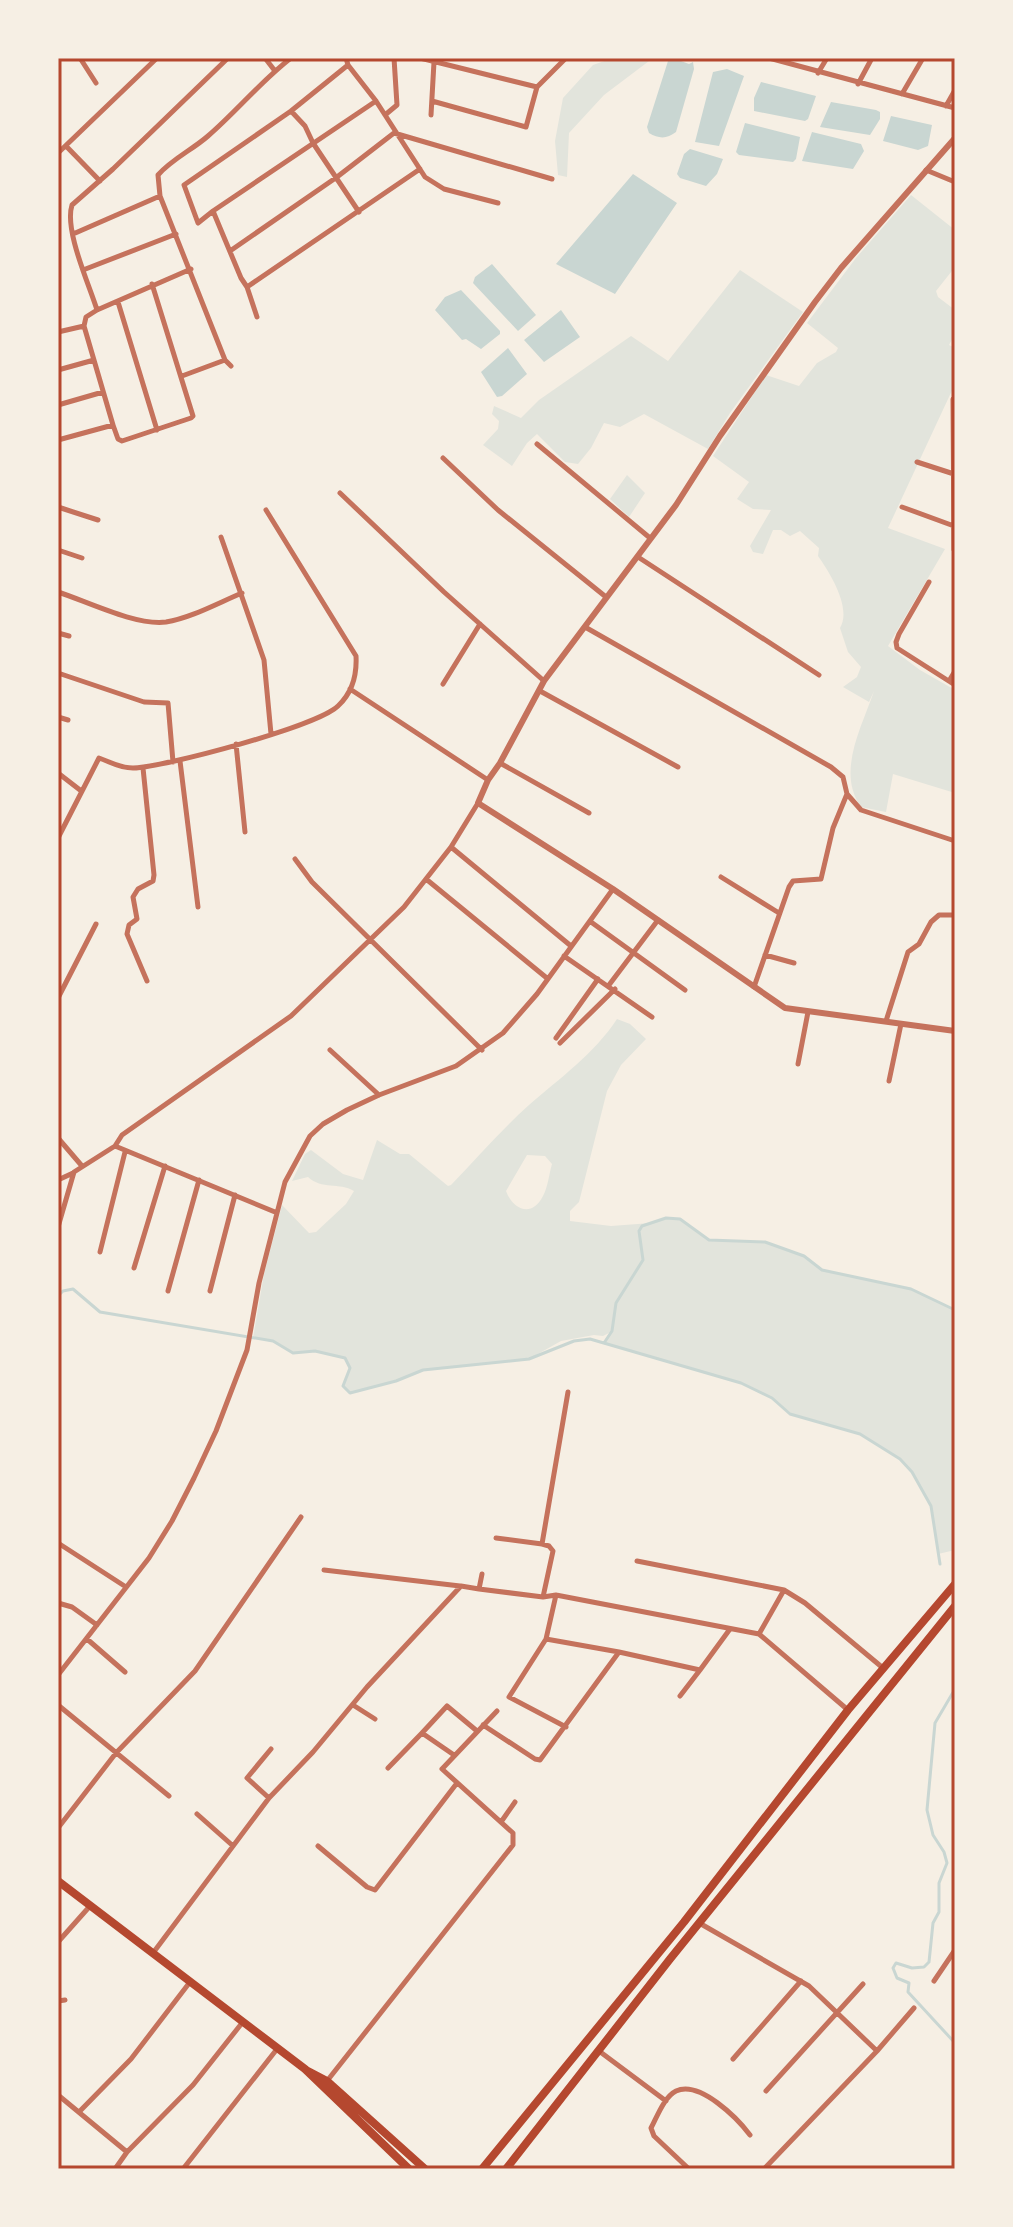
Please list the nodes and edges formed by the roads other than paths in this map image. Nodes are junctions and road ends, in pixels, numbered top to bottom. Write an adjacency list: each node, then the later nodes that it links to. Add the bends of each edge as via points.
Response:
1 (80, 58): 18 (street)
2 (157, 58): 33 (street)
3 (228, 58): 39 (street)
4 (265, 58): 16 (street)
5 (291, 58): 16 (street)
6 (394, 58): 28 (street, via 397,105)
7 (420, 58): 15 (street)
8 (566, 58): 20 (street)
9 (769, 58): 13 (street)
10 (827, 58): 17 (street)
11 (872, 58): 19 (street)
12 (923, 58): 22 (street)
13 (779, 60): 17 (street)
14 (347, 62): 23 (street); 27 (street)
15 (434, 62): 20 (street); 24 (street)
16 (275, 71): 41 (street, via 216,129 164,168 158,175)
17 (818, 73): 19 (street)
18 (96, 83)
19 (858, 84): 22 (street)
20 (537, 87): 24 (street, via 526,127)
21 (955, 90): 25 (street)
22 (902, 94): 25 (street)
23 (376, 101): 28 (street); 32 (street)
24 (432, 101): 29 (street)
25 (946, 106): 26 (street)
26 (955, 108)
27 (291, 111): 32 (street); 43 (street, via 184,185 198,223)
28 (385, 115): 30 (street)
29 (431, 115)
30 (394, 133): 35 (street); 37 (street); 38 (street)
31 (955, 138): 36 (street)
32 (313, 143): 37 (street); 43 (street)
33 (66, 146): 34 (street); 39 (street)
34 (58, 153)
35 (420, 169): 42 (street, via 433,184); 44 (street)
36 (926, 170): 40 (street); 80 (street, via 815,302)
37 (337, 177): 44 (street); 47 (street)
38 (552, 179)
39 (100, 181): 45 (street, via 72,205)
40 (955, 182)
41 (160, 196): 45 (street); 46 (street)
42 (498, 203)
43 (213, 211): 47 (street)
44 (359, 212): 51 (street)
45 (73, 234): 49 (street)
46 (176, 234): 48 (street); 49 (street)
47 (230, 251): 51 (street)
48 (191, 269): 50 (street); 58 (street)
49 (83, 270): 53 (street)
50 (152, 284): 52 (street); 61 (street)
51 (247, 287): 54 (street)
52 (118, 302): 53 (street); 66 (street)
53 (97, 310): 55 (street, via 86,317)
54 (257, 317)
55 (84, 326): 56 (street); 57 (street)
56 (58, 332)
57 (94, 360): 60 (street); 62 (street)
58 (225, 360): 59 (street); 61 (street)
59 (231, 366)
60 (58, 370)
61 (182, 376): 66 (street, via 193,416)
62 (103, 392): 64 (street); 65 (street)
63 (953, 399): 71 (street)
64 (58, 405)
65 (113, 425): 66 (street, via 122,441); 67 (street)
66 (157, 430)
67 (58, 440)
68 (537, 444): 80 (street)
69 (443, 458): 88 (street)
70 (917, 462): 72 (street)
71 (954, 463): 72 (street)
72 (954, 474): 78 (street)
73 (340, 493): 89 (street)
74 (58, 507): 77 (street)
75 (902, 507): 78 (street)
76 (266, 510): 99 (street, via 356,656 357,673)
77 (98, 520)
78 (954, 526): 82 (street)
79 (221, 537): 87 (street)
80 (650, 538): 83 (street)
81 (58, 550): 84 (street)
82 (954, 550)
83 (638, 557): 88 (street); 95 (street)
84 (82, 558)
85 (929, 582): 97 (street, via 899,634 897,648)
86 (58, 592): 87 (street, via 165,622)
87 (242, 593): 103 (street, via 264,660)
88 (606, 597): 90 (street)
89 (480, 624): 96 (street); 98 (street)
90 (585, 627): 96 (street); 112 (street, via 831,767 843,777)
91 (58, 633): 92 (street)
92 (69, 636)
93 (955, 671): 97 (street)
94 (58, 673): 105 (street, via 144,702 168,703)
95 (819, 675)
96 (544, 681): 100 (street)
97 (952, 683)
98 (443, 684)
99 (350, 689): 103 (street, via 330,712); 110 (street)
100 (540, 691): 106 (street); 107 (street)
101 (58, 717): 102 (street)
102 (68, 720)
103 (271, 734): 104 (street)
104 (236, 744): 105 (street); 115 (street)
105 (176, 762): 108 (street); 123 (street)
106 (500, 763): 110 (street); 114 (street)
107 (678, 767)
108 (143, 768): 111 (street, via 120,768 99,758); 137 (street, via 154,875 133,897 137,919 127,934)
109 (58, 773): 111 (street)
110 (488, 780): 113 (street)
111 (80, 790): 116 (street)
112 (847, 794): 117 (street, via 861,810); 124 (street, via 821,879 793,881)
113 (478, 803): 118 (street); 122 (street)
114 (589, 813)
115 (245, 832)
116 (58, 838)
117 (955, 841)
118 (451, 847): 121 (street); 130 (street)
119 (295, 859): 129 (street)
120 (721, 877): 124 (street)
121 (426, 879): 129 (street); 135 (street)
122 (613, 889): 126 (street); 127 (street)
123 (198, 907)
124 (779, 913): 132 (street)
125 (955, 915): 145 (street, via 939,915 908,952)
126 (658, 920): 131 (street); 139 (street)
127 (591, 922): 130 (street); 131 (street)
128 (96, 924): 142 (street)
129 (370, 939): 149 (street); 154 (street, via 291,1016 122,1135)
130 (571, 946): 133 (street)
131 (633, 953): 138 (street); 141 (street)
132 (765, 955): 134 (street); 139 (street)
133 (564, 956): 135 (street); 136 (street)
134 (794, 963)
135 (548, 979): 149 (street, via 521,1014)
136 (598, 979): 138 (street); 140 (street, via 558,1041)
137 (147, 981)
138 (609, 985): 140 (street)
139 (754, 988): 143 (street, via 785,1008)
140 (615, 989): 144 (street)
141 (685, 990)
142 (58, 998)
143 (808, 1012): 145 (street); 150 (street)
144 (652, 1017)
145 (886, 1021): 146 (street)
146 (901, 1024): 147 (street); 151 (street)
147 (955, 1031)
148 (330, 1050): 152 (street)
149 (482, 1050): 152 (street, via 456,1066)
150 (798, 1064)
151 (889, 1081)
152 (379, 1095): 163 (street, via 310,1136 285,1182)
153 (58, 1138): 155 (street)
154 (115, 1146): 156 (street); 157 (street)
155 (61, 1147): 157 (street)
156 (125, 1152): 158 (street); 165 (street)
157 (82, 1166): 159 (street)
158 (165, 1166): 161 (street); 166 (street)
159 (74, 1172): 160 (street); 164 (street)
160 (58, 1180)
161 (199, 1180): 162 (street); 167 (street)
162 (235, 1195): 163 (street); 168 (street)
163 (276, 1212): 179 (street, via 247,1350 216,1431 172,1521)
164 (58, 1227)
165 (100, 1252)
166 (134, 1268)
167 (168, 1291)
168 (210, 1291)
169 (568, 1392): 173 (street)
170 (301, 1517): 207 (street, via 195,1671)
171 (496, 1538): 173 (street)
172 (58, 1543): 179 (street)
173 (542, 1544): 183 (street, via 553,1551)
174 (637, 1561): 181 (street)
175 (324, 1570): 178 (street)
176 (482, 1574): 180 (street)
177 (955, 1584): 192 (main road)
178 (461, 1586): 180 (street); 198 (street)
179 (126, 1587): 186 (street)
180 (479, 1589): 183 (street)
181 (784, 1590): 188 (street); 192 (street)
182 (556, 1595): 183 (street); 187 (street); 190 (street)
183 (543, 1597)
184 (58, 1603): 186 (street)
185 (955, 1606): 217 (main road)
186 (97, 1625): 189 (street)
187 (730, 1629): 188 (street); 193 (street)
188 (759, 1634): 199 (street)
189 (87, 1639): 194 (street); 195 (street)
190 (546, 1639): 191 (street); 203 (street, via 509,1697)
191 (619, 1652): 193 (street); 203 (street)
192 (884, 1669): 199 (main road)
193 (700, 1670): 196 (street)
194 (125, 1672)
195 (58, 1675)
196 (680, 1696)
197 (58, 1705): 207 (street)
198 (353, 1705): 201 (street); 212 (street)
199 (848, 1710): 215 (main road)
200 (497, 1711): 202 (street)
201 (375, 1719)
202 (483, 1725): 203 (street, via 540,1760); 204 (street)
203 (566, 1727)
204 (477, 1731): 205 (street, via 447,1706); 208 (street)
205 (422, 1733): 208 (street); 209 (street)
206 (271, 1749): 212 (street, via 247,1778)
207 (116, 1753): 211 (street); 218 (street)
208 (454, 1755): 210 (street, via 442,1769)
209 (388, 1768)
210 (457, 1783): 216 (street); 220 (street, via 375,1890)
211 (169, 1796)
212 (269, 1798): 219 (street)
213 (515, 1802): 216 (street)
214 (197, 1814): 219 (street)
215 (764, 1817): 217 (main road); 249 (main road)
216 (501, 1822): 238 (street, via 514,1838 503,1860)
217 (777, 1826): 223 (main road)
218 (58, 1828)
219 (232, 1845): 226 (street)
220 (318, 1846)
221 (58, 1881): 222 (main road)
222 (90, 1906): 224 (street); 226 (main road)
223 (701, 1924): 227 (street); 235 (main road)
224 (58, 1942)
225 (955, 1950): 228 (street)
226 (152, 1953): 229 (main road)
227 (801, 1981): 232 (street); 237 (street)
228 (934, 1981)
229 (190, 1982): 233 (main road); 242 (street, via 131,2059)
230 (863, 1984): 232 (street)
231 (914, 2008): 236 (street)
232 (838, 2012): 236 (street); 239 (street)
233 (242, 2023): 234 (main road); 244 (street, via 193,2085)
234 (277, 2049): 238 (main road); 246 (street)
235 (598, 2050): 241 (street); 250 (main road)
236 (877, 2051): 252 (street)
237 (733, 2059)
238 (324, 2084): 247 (main road); 248 (main road)
239 (766, 2091)
240 (58, 2095): 242 (street)
241 (666, 2101): 243 (street, via 683,2090 703,2095 724,2107); 251 (street, via 651,2128)
242 (80, 2111): 244 (street)
243 (750, 2135)
244 (127, 2152): 245 (street)
245 (115, 2169)
246 (183, 2169)
247 (409, 2169)
248 (425, 2169)
249 (482, 2169)
250 (506, 2169)
251 (689, 2169)
252 (764, 2169)

